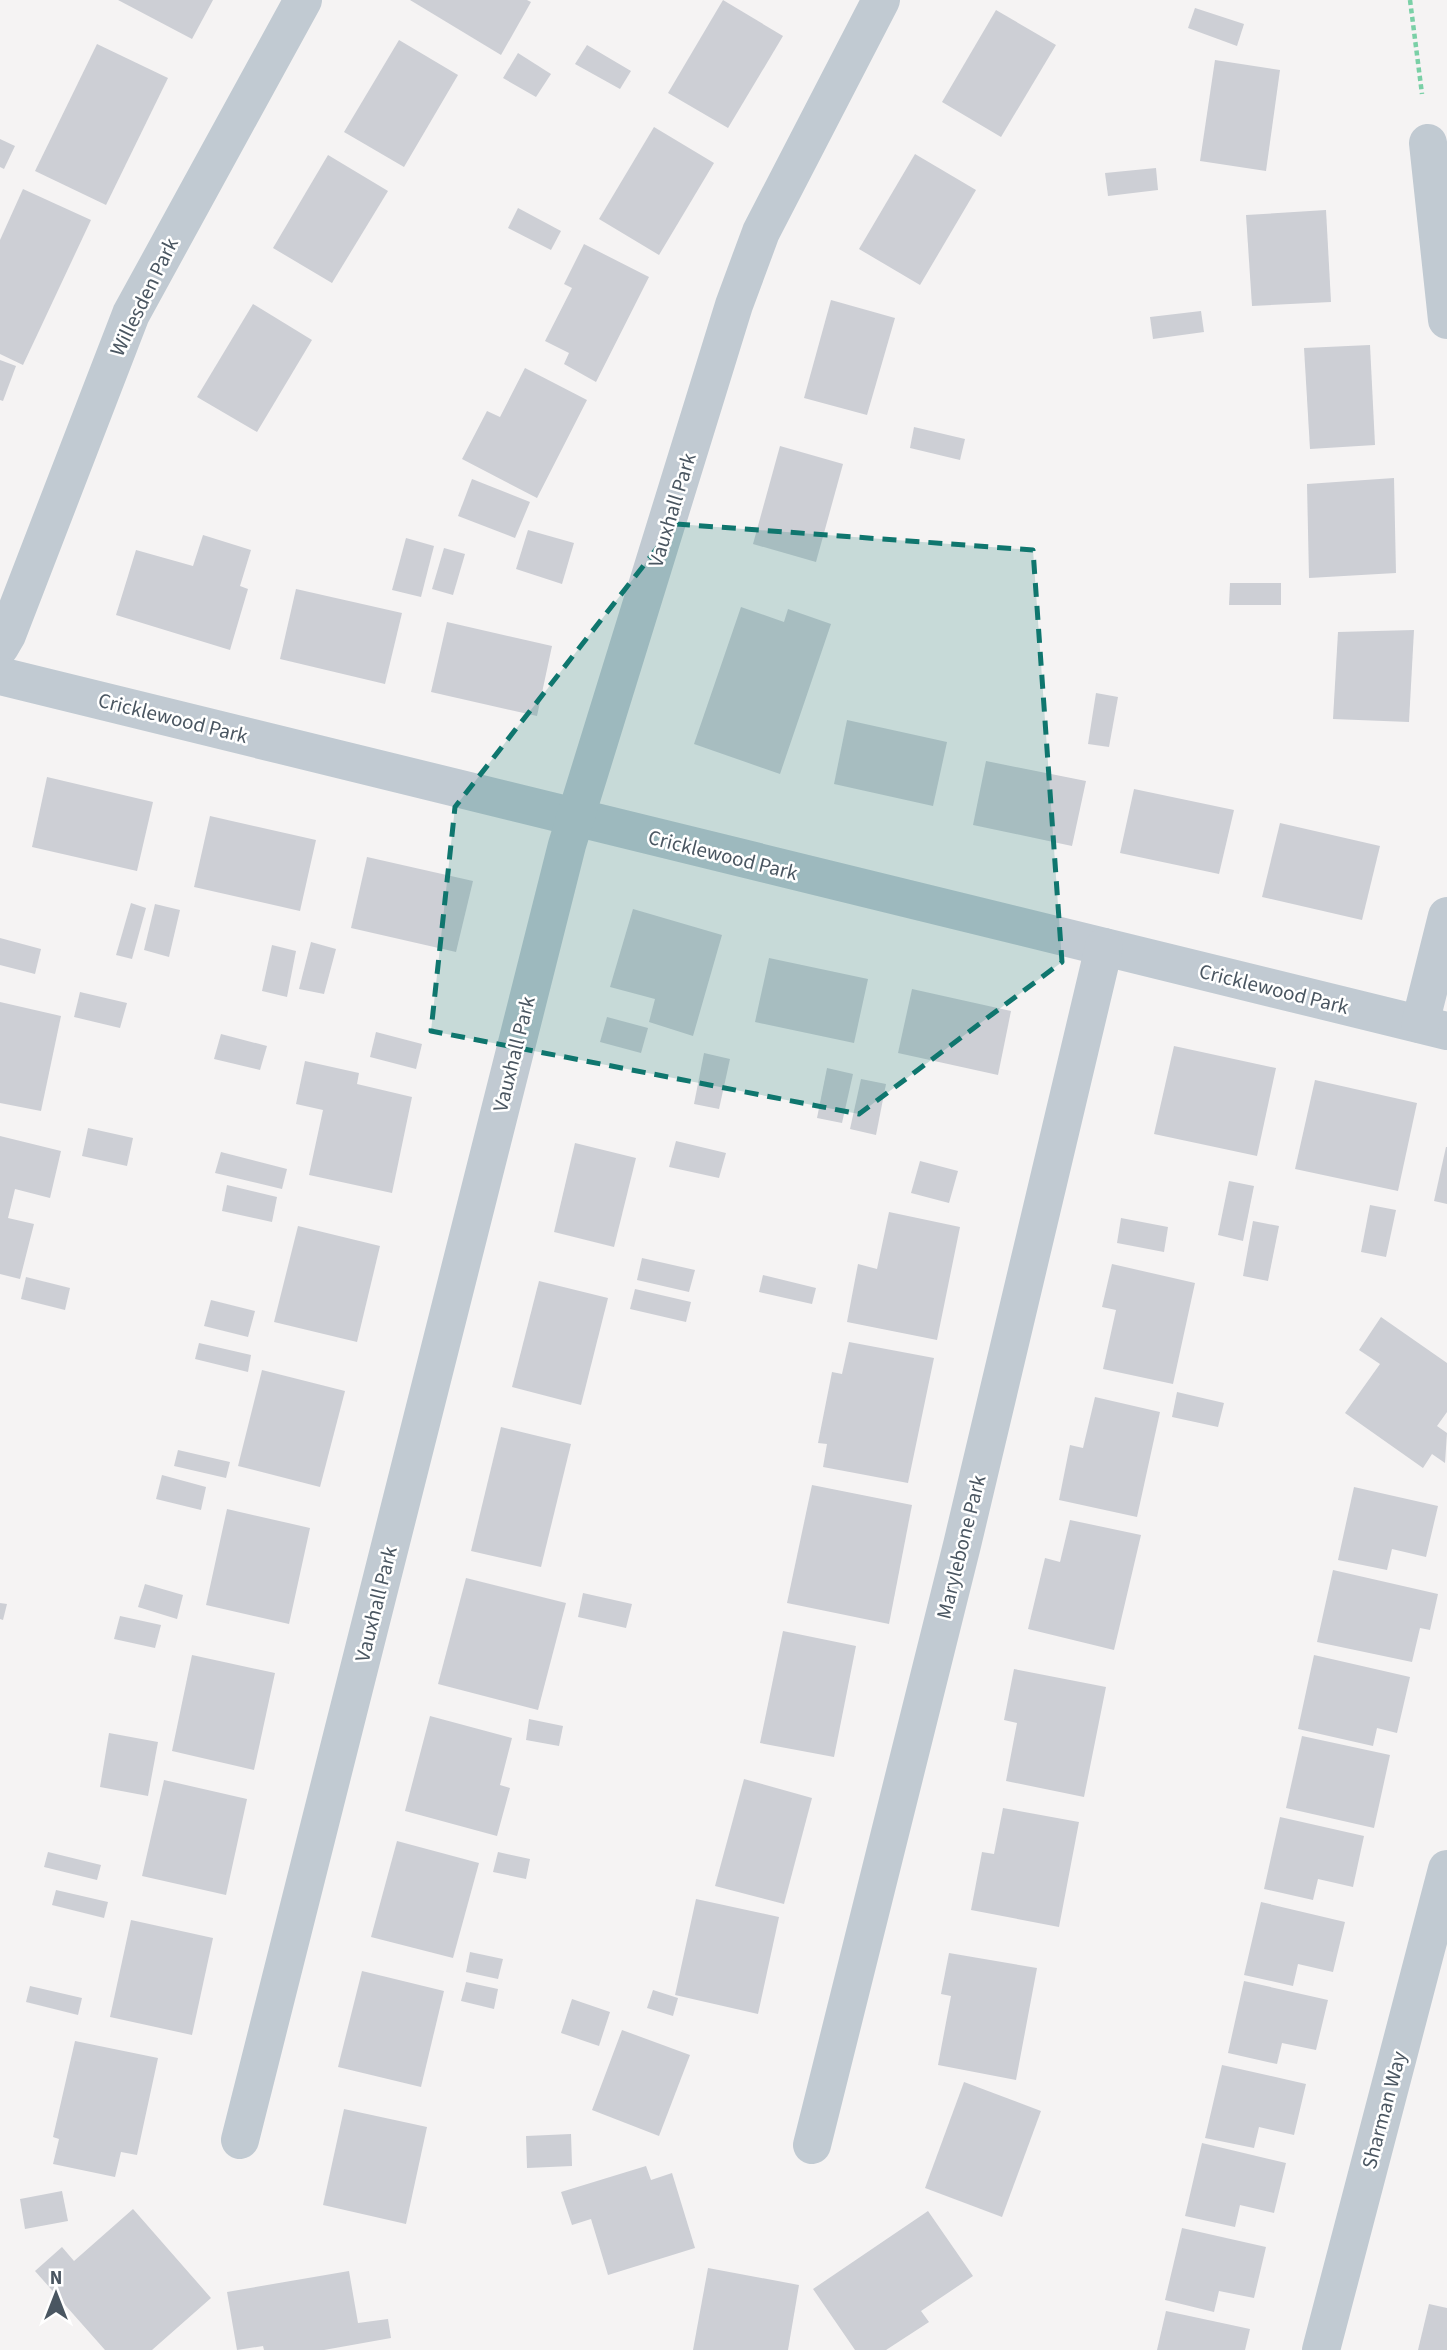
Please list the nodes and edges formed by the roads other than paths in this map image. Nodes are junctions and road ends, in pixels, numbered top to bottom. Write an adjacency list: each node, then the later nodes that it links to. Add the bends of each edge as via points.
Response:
1 (303, 0): 5 (street, Willesden Park, via 131,314)
2 (881, 0): 7 (street, Vauxhall Park, via 761,232 734,305)
3 (1428, 144): 4 (street)
4 (1447, 320)
5 (0, 647)
6 (0, 676): 7 (street, Cricklewood Park)
7 (574, 819): 9 (street, Cricklewood Park); 12 (street, Vauxhall Park)
8 (1447, 916): 10 (street)
9 (1104, 947): 10 (street, Cricklewood Park); 13 (street, Marylebone Park)
10 (1434, 1028)
11 (1447, 1869): 14 (street, Sharman Way)
12 (240, 2140)
13 (812, 2145)
14 (1321, 2350)

